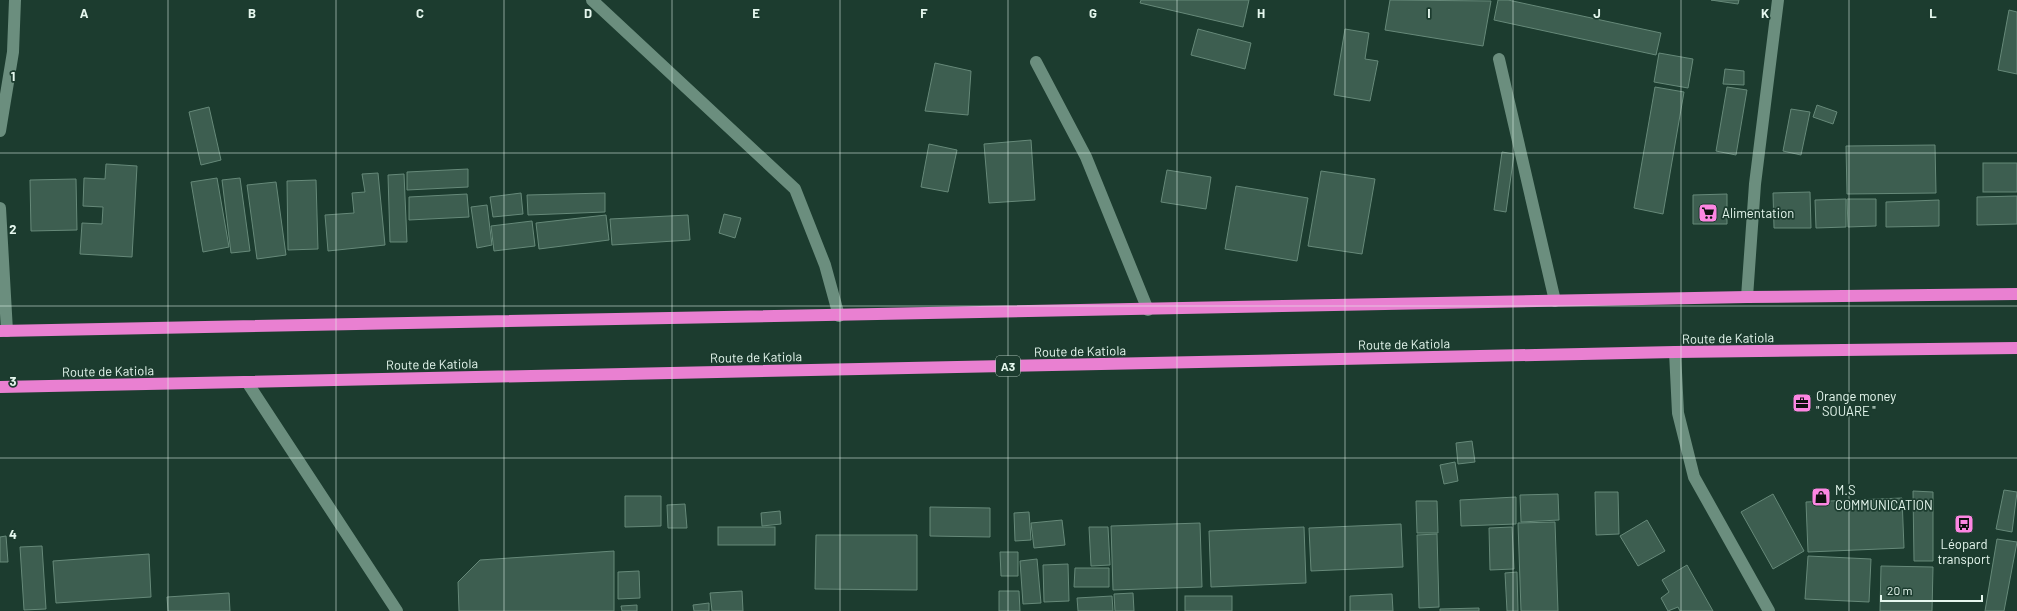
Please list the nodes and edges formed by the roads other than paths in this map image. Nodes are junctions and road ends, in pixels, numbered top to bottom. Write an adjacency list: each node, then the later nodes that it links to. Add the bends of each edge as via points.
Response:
1 (15, 0): 6 (street, via 13,52)
2 (592, 0): 12 (street, via 795,189 825,265)
3 (1778, 0): 9 (street, via 1754,184)
4 (1499, 59): 10 (street)
5 (1036, 62): 11 (street, via 1086,157)
6 (0, 131)
7 (0, 208): 13 (street)
8 (2017, 294): 9 (highway)
9 (1747, 297): 10 (highway)
10 (1555, 301): 11 (highway)
11 (1148, 310): 12 (highway)
12 (839, 316): 13 (highway)
13 (3, 331)
14 (2017, 348): 15 (highway, Route de Katiola / A3)
15 (1675, 352): 16 (highway, Route de Katiola / A3); 19 (street, via 1678,413 1694,477)
16 (247, 382): 17 (highway, Route de Katiola / A3); 18 (street)
17 (0, 387)
18 (397, 611)
19 (1769, 611)

